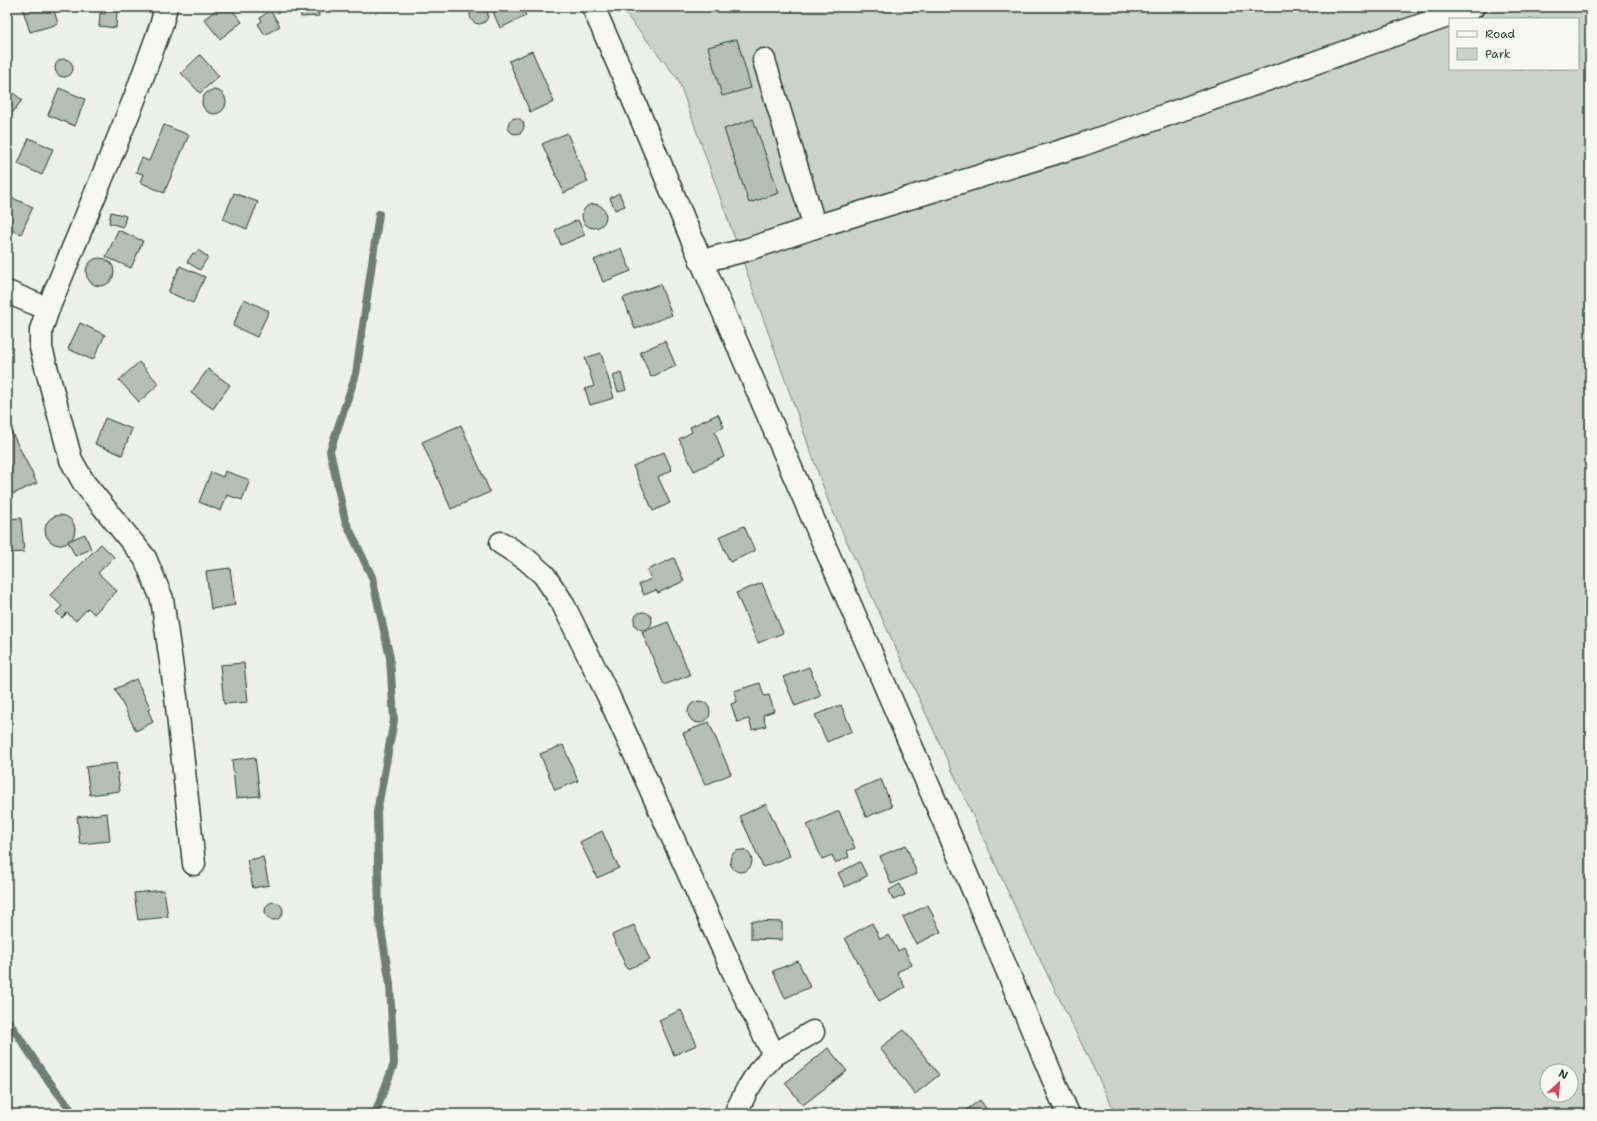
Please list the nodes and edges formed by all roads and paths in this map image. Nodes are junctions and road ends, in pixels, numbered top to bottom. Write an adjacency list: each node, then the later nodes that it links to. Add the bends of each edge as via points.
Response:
1 (166, 7): 8 (street, via 134,100)
2 (593, 7): 6 (street, via 634,97)
3 (1473, 7): 5 (street, via 1081,145)
4 (764, 60): 5 (street)
5 (815, 227): 6 (street, via 746,250)
6 (701, 261): 14 (street, via 820,532)
7 (7, 292): 8 (street)
8 (48, 309): 10 (street, via 41,330 41,348 71,460 84,483 145,558 162,599 176,697)
9 (501, 543): 12 (street, via 526,559 544,576 562,602 608,693 738,982)
10 (194, 864)
11 (813, 1032): 12 (street)
12 (774, 1055): 13 (street, via 747,1090)
13 (735, 1114)
14 (1068, 1114)

